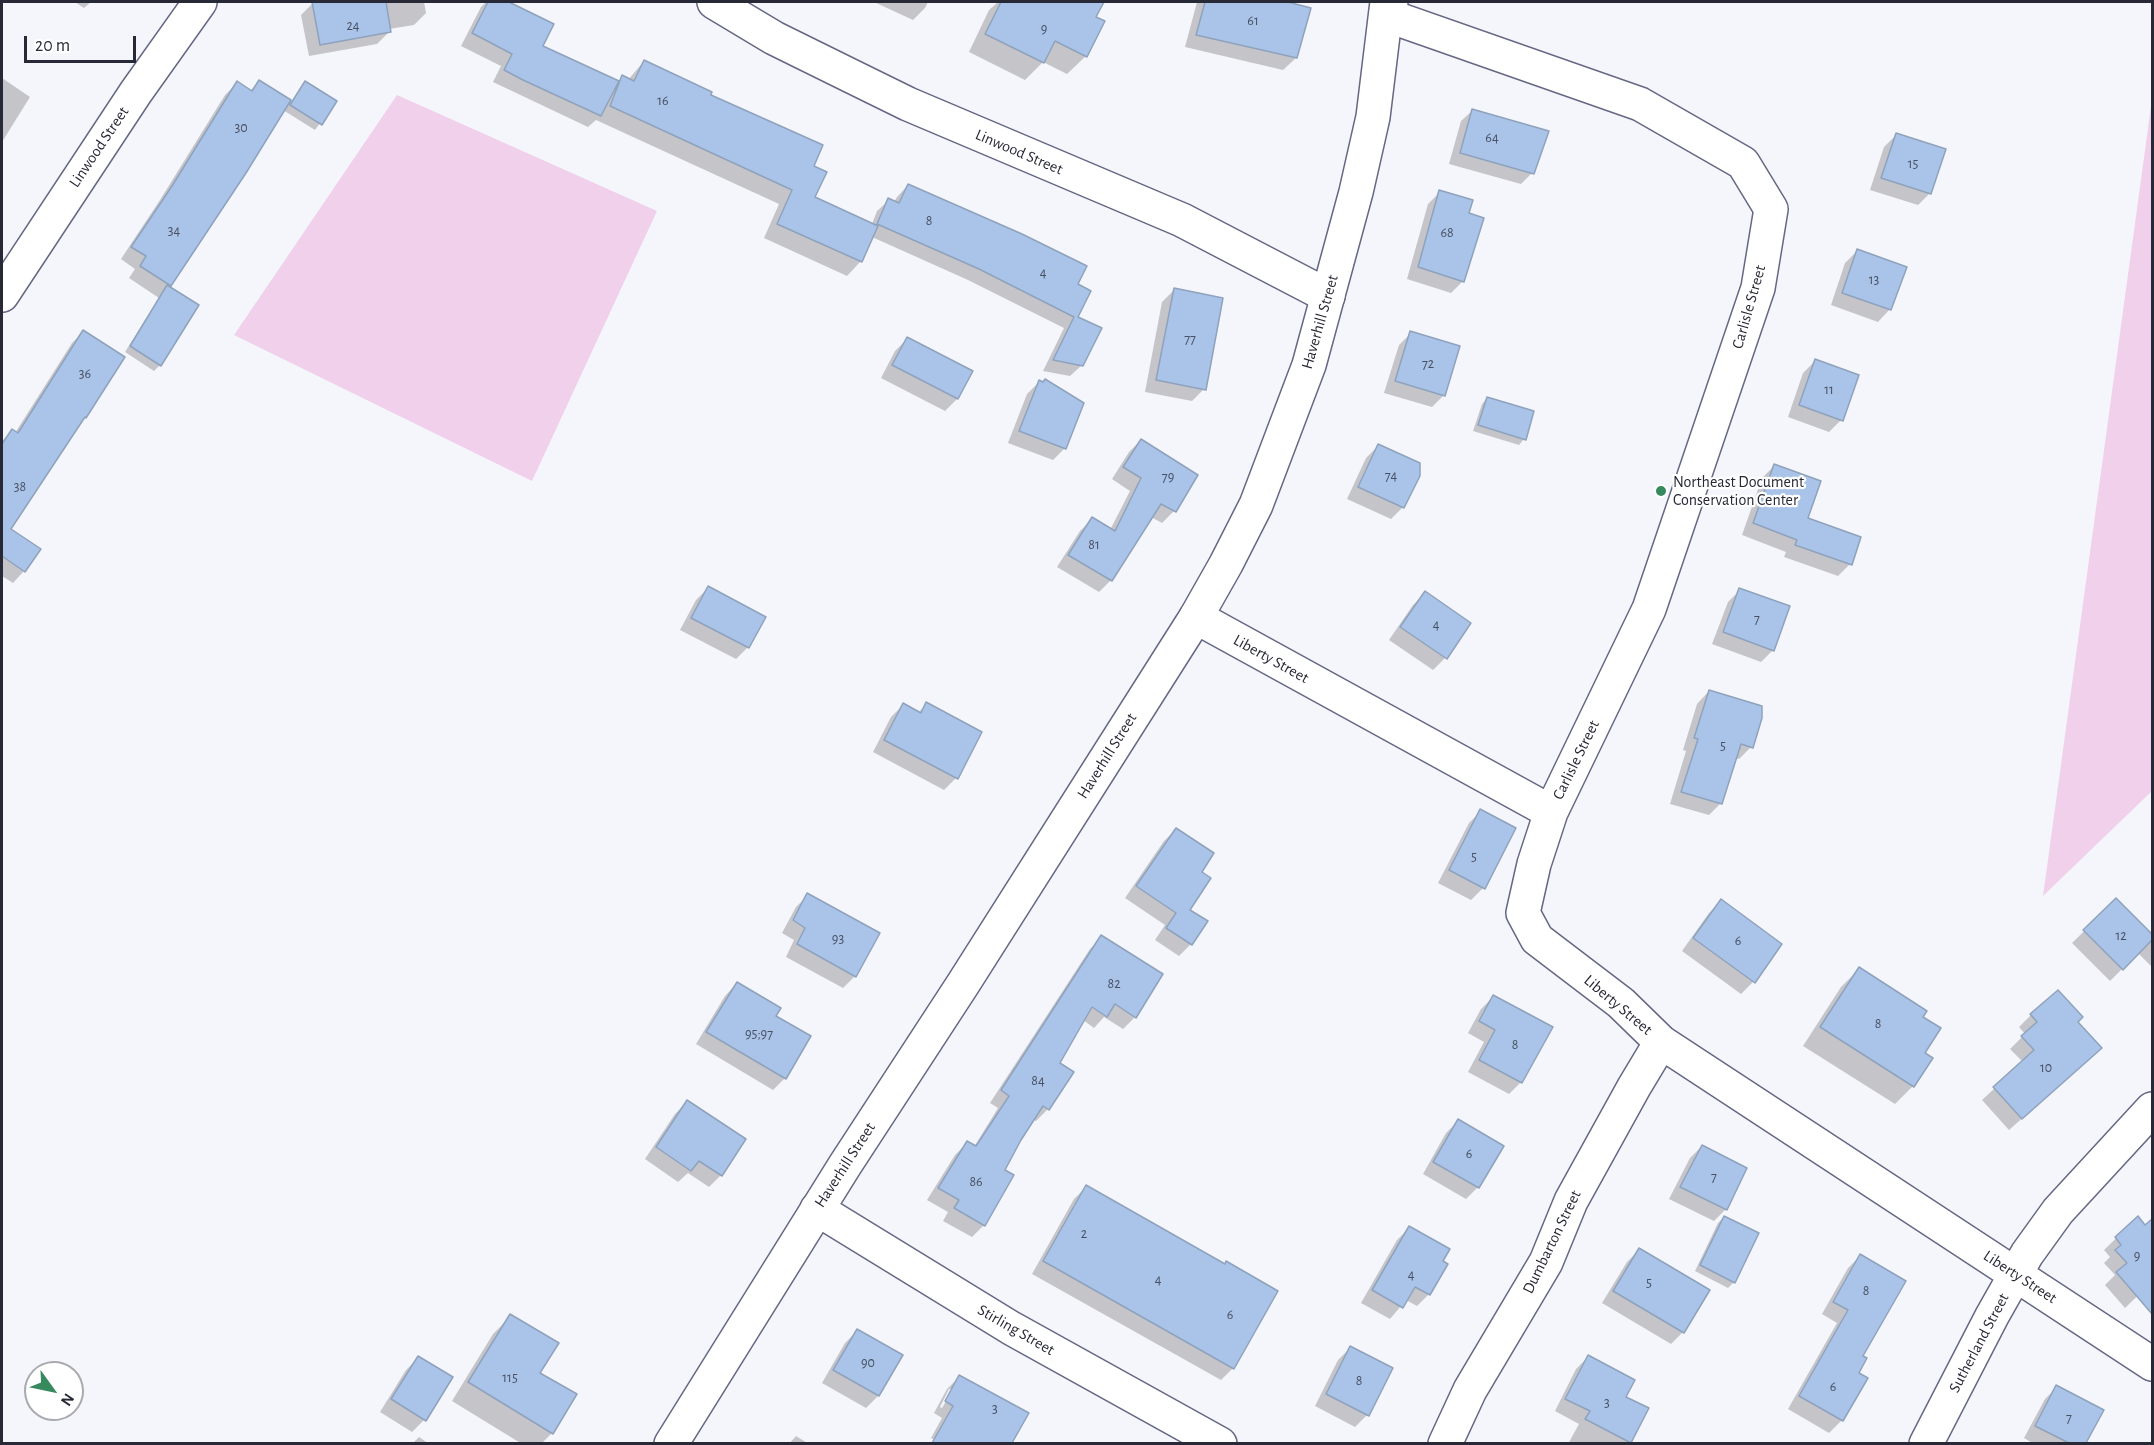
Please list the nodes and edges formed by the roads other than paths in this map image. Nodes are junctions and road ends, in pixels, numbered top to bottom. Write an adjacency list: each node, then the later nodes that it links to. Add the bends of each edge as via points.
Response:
1 (200, 2): 4 (street, Linwood Street)
2 (714, 2): 5 (street, Linwood Street, via 774,38 859,80 1182,220)
3 (1388, 6): 5 (street, Haverhill Street, via 1373,117); 7 (street, Carlisle Street, via 1640,104 1743,163 1771,209 1758,288 1649,609)
4 (2, 294)
5 (1328, 296): 6 (street, Haverhill Street, via 1309,365 1256,505)
6 (1196, 617): 7 (street, Liberty Street); 10 (street, Haverhill Street)
7 (1551, 812): 8 (street, Liberty Street, via 1523,913 1537,939 1621,1003)
8 (1661, 1042): 11 (street, Liberty Street); 15 (street, Dumbarton Street, via 1571,1201 1546,1262 1470,1390)
9 (2152, 1109): 11 (street, Sutherland Street, via 2058,1211)
10 (817, 1209): 13 (street, Haverhill Street); 14 (street, Stirling Street, via 1011,1328)
11 (2016, 1275): 12 (street, Liberty Street); 16 (street, Sutherland Street)
12 (2152, 1364)
13 (670, 1443)
14 (1220, 1443)
15 (1445, 1443)
16 (1926, 1443)

